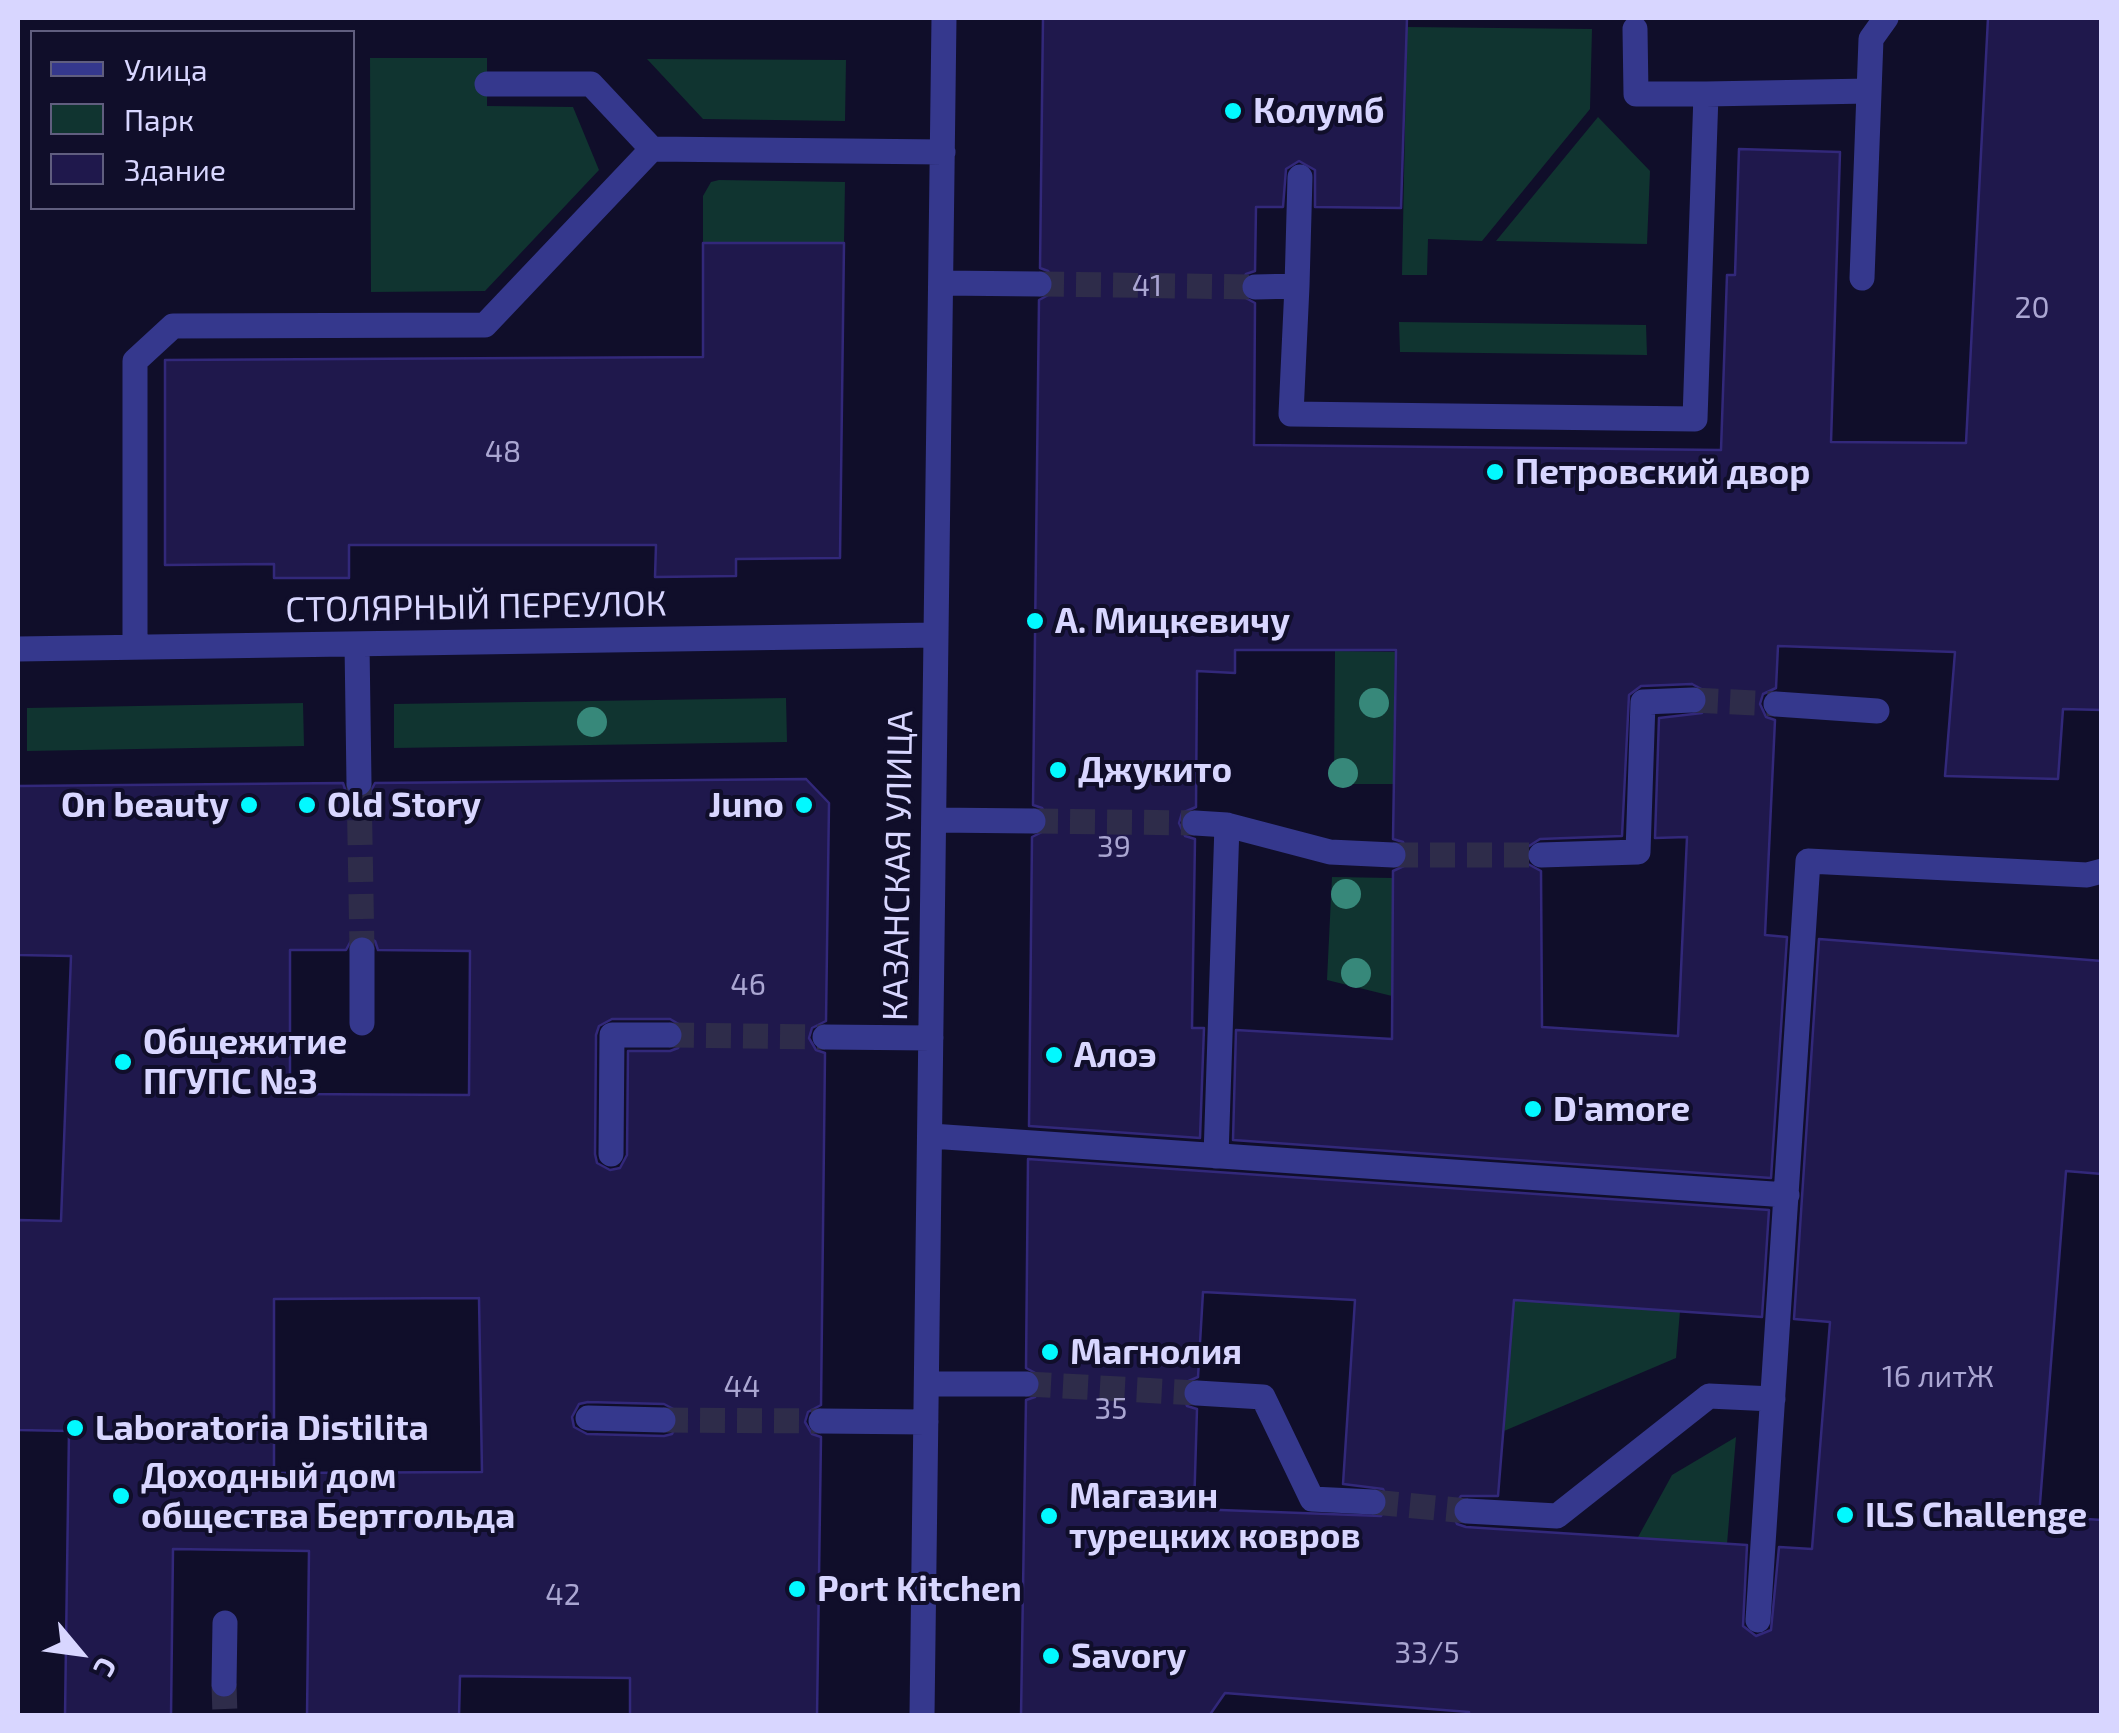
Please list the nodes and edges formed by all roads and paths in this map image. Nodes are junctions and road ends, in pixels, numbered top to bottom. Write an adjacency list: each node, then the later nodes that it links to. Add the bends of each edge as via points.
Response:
1 (944, 18): 8 (street, КАЗАНСКАЯ УЛИЦА)
2 (1886, 18): 5 (street, via 1871,39)
3 (1635, 30): 6 (street, via 1636,94)
4 (487, 84): 7 (street, via 590,84)
5 (1869, 91): 6 (street); 10 (street)
6 (1706, 94): 13 (street, via 1694,419 1291,414)
7 (652, 148): 8 (street); 17 (street, via 485,324 173,326 134,362)
8 (942, 152): 11 (street, КАЗАНСКАЯ УЛИЦА)
9 (1300, 177): 13 (street)
10 (1862, 278)
11 (941, 283): 12 (street); 15 (street, КАЗАНСКАЯ УЛИЦА)
12 (1040, 284)
13 (1297, 286): 14 (street)
14 (1255, 287)
15 (936, 635): 16 (street, СТОЛЯРНЫЙ ПЕРЕУЛОК); 23 (street, КАЗАНСКАЯ УЛИЦА)
16 (357, 644): 17 (street, СТОЛЯРНЫЙ ПЕРЕУЛОК); 22 (street)
17 (135, 647): 18 (street, СТОЛЯРНЫЙ ПЕРЕУЛОК)
18 (18, 649)
19 (1693, 700): 27 (street, via 1643,702 1638,852)
20 (1776, 704): 21 (street)
21 (1878, 711)
22 (359, 783)
23 (934, 820): 24 (street); 34 (street, КАЗАНСКАЯ УЛИЦА)
24 (1033, 822)
25 (1195, 823): 26 (street)
26 (1227, 825): 28 (street, via 1330,852); 37 (street)
27 (1541, 854)
28 (1393, 855)
29 (2102, 871): 38 (street, via 1808,861)
30 (362, 950): 31 (street)
31 (362, 1023)
32 (669, 1035): 36 (street, via 612,1034)
33 (825, 1036): 34 (street)
34 (931, 1038): 35 (street, КАЗАНСКАЯ УЛИЦА)
35 (931, 1136): 37 (street); 39 (street, КАЗАНСКАЯ УЛИЦА)
36 (611, 1154)
37 (1216, 1156): 38 (street)
38 (1787, 1195): 42 (street)
39 (927, 1384): 40 (street); 46 (street, КАЗАНСКАЯ УЛИЦА)
40 (1026, 1384)
41 (1197, 1393): 47 (street, via 1262,1397 1312,1499)
42 (1773, 1399): 48 (street, via 1708,1396 1557,1516); 49 (street)
43 (588, 1418): 44 (street)
44 (663, 1420)
45 (821, 1421): 46 (street)
46 (926, 1422): 52 (street, КАЗАНСКАЯ УЛИЦА)
47 (1372, 1502)
48 (1467, 1511)
49 (1758, 1620)
50 (225, 1624): 51 (street)
51 (224, 1684)
52 (922, 1716)

